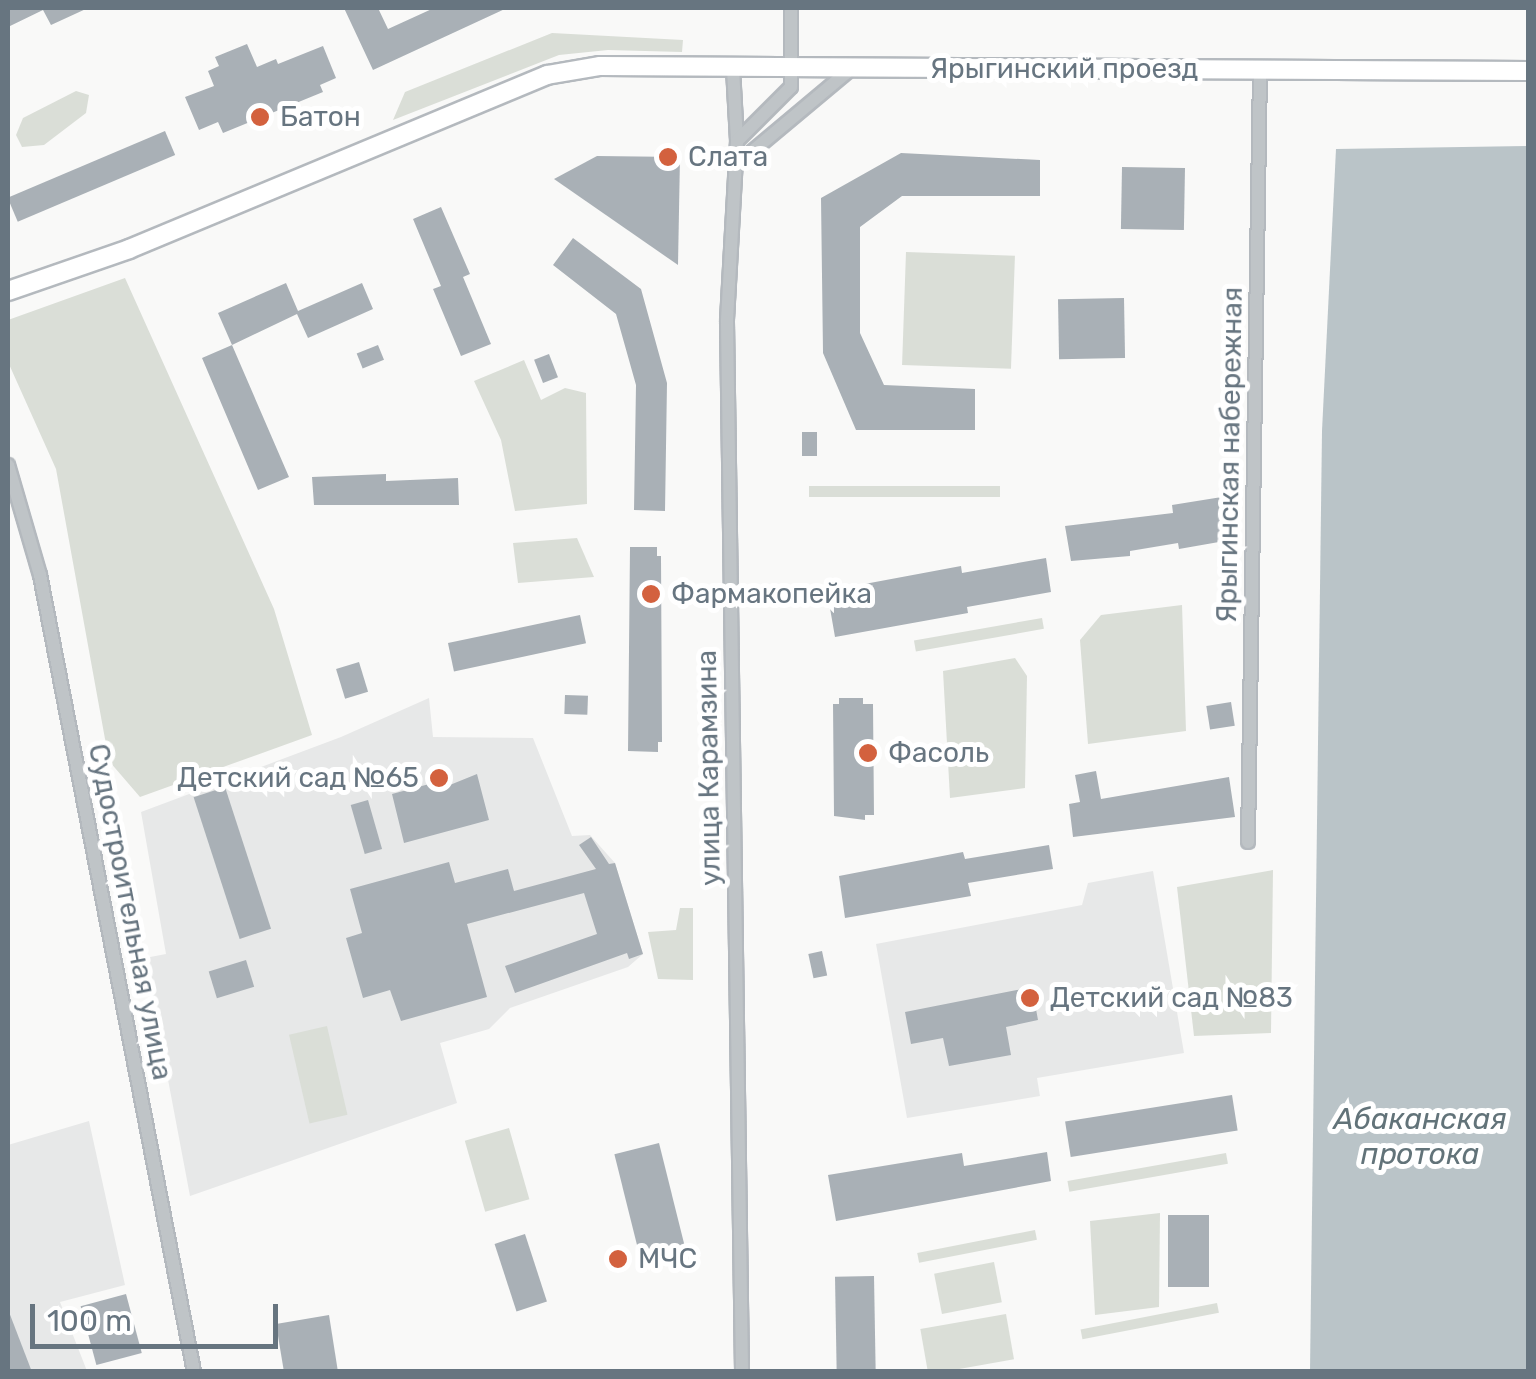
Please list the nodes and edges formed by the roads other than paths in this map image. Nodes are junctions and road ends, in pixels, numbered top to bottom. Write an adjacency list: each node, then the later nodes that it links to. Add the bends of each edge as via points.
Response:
1 (791, 8): 4 (street)
2 (852, 68): 4 (main road, Ярыгинский проезд); 5 (main road, Ярыгинский проезд); 8 (street)
3 (733, 69): 4 (main road, Ярыгинский проезд); 7 (street, улица Карамзина); 9 (main road, Ярыгинский проезд, via 600,66 547,74 129,249)
4 (792, 69): 7 (street, via 788,93)
5 (1260, 70): 6 (main road, Ярыгинский проезд); 11 (street, Ярыгинская набережная)
6 (1528, 71)
7 (737, 141): 8 (street, улица Карамзина)
8 (736, 165): 13 (street, улица Карамзина, via 728,322)
9 (8, 292)
10 (8, 465): 12 (street, Судостроительная улица, via 40,576)
11 (1248, 842)
12 (194, 1372)
13 (742, 1372)

